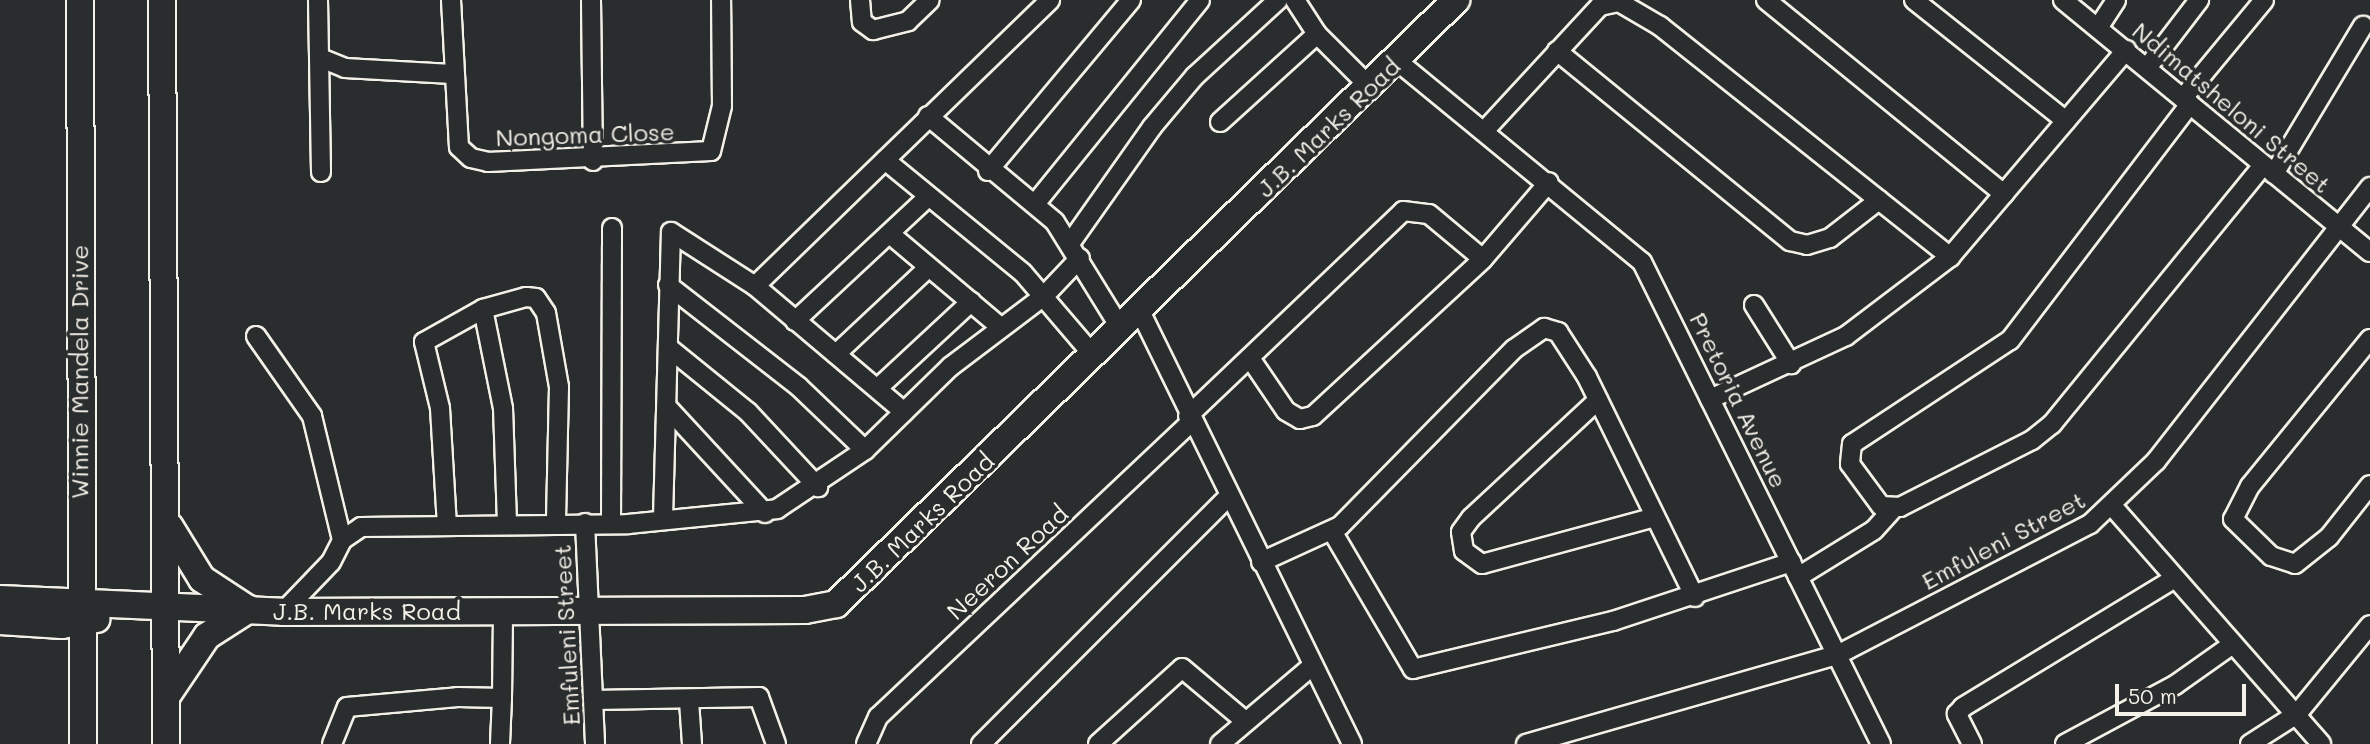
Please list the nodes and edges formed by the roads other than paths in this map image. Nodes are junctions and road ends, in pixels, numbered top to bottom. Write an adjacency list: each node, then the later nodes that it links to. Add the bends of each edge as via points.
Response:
1 (80, 0): 101 (street, Winnie Mandela Drive)
2 (162, 0): 85 (street)
3 (318, 0): 26 (street)
4 (451, 0): 29 (street, Nongoma Close)
5 (590, 0): 37 (street)
6 (721, 0): 37 (street, Nongoma Close, via 716,146 698,155)
7 (860, 0): 8 (street, via 862,22 873,30 908,21)
8 (930, 0)
9 (1050, 0): 32 (street)
10 (1131, 0): 39 (street)
11 (1200, 0): 46 (street)
12 (1278, 0): 50 (street, via 1152,127)
13 (1295, 0): 23 (street)
14 (1456, 0): 27 (street, J.B. Marks Road)
15 (1766, 0): 43 (street)
16 (1914, 0): 33 (street)
17 (2063, 0): 22 (street, Ndimatsheloni Street)
18 (2116, 0): 22 (street)
19 (2199, 0): 28 (street)
20 (2264, 0): 31 (street)
21 (2363, 26): 38 (street)
22 (2098, 28): 24 (street, Ndimatsheloni Street)
23 (1317, 34): 30 (street); 34 (street)
24 (2126, 50): 28 (street, Ndimatsheloni Street); 33 (street)
25 (1557, 51): 35 (street); 45 (street, via 1790,240 1807,245 1830,238); 45 (street, via 1600,6 1628,6)
26 (323, 59): 29 (street, via 345,68); 40 (street, via 317,90)
27 (1396, 60): 30 (street, J.B. Marks Road); 35 (street, Pretoria Avenue)
28 (2147, 68): 31 (street, Ndimatsheloni Street)
29 (452, 74): 37 (street, Nongoma Close, via 459,147 471,158)
30 (1369, 86): 61 (street, J.B. Marks Road)
31 (2187, 101): 38 (street, Ndimatsheloni Street); 82 (street, via 2010,340 1852,444 1850,464 1881,506)
32 (928, 116): 36 (street); 39 (street)
33 (2066, 121): 43 (street)
34 (1220, 122)
35 (1486, 129): 41 (street, Pretoria Avenue)
36 (885, 160): 44 (street); 56 (street)
37 (593, 161)
38 (2268, 169): 48 (street, Ndimatsheloni Street); 82 (street, via 2052,424 2002,457)
39 (988, 171): 46 (street)
40 (321, 172)
41 (1549, 182): 53 (street); 72 (street, Pretoria Avenue, via 1642,262)
42 (2370, 187): 48 (street, Emfuleni Street)
43 (2004, 194): 52 (street)
44 (927, 198): 49 (street); 57 (street)
45 (1879, 200): 52 (street)
46 (1035, 204): 50 (street)
47 (612, 228): 90 (street)
48 (2339, 228): 51 (street, Ndimatsheloni Street); 81 (street, Emfuleni Street)
49 (890, 234): 54 (street); 62 (street)
50 (1076, 250): 57 (street); 61 (street)
51 (2370, 252)
52 (1950, 257): 70 (street, via 1881,313)
53 (1483, 259): 69 (street, Neeron Road, via 1429,214 1412,208 1396,216); 69 (street, via 1313,416 1300,419 1286,411)
54 (929, 267): 58 (street); 67 (street)
55 (668, 285): 56 (street, via 671,232); 66 (street); 77 (street, via 799,387)
56 (755, 286): 62 (street)
57 (1044, 296): 63 (street); 68 (street)
58 (971, 302): 63 (street); 71 (street)
59 (1754, 305): 70 (street)
60 (483, 309): 87 (street, via 503,408); 88 (street, via 526,297 536,299 545,313 561,401); 91 (street, via 428,337 423,346 440,408)
61 (1130, 320): 68 (street, J.B. Marks Road); 76 (street)
62 (795, 321): 67 (street)
63 (998, 325): 75 (street)
64 (256, 335): 93 (street, via 312,416)
65 (2370, 339): 78 (street, via 2250,486 2233,519 2271,556 2295,564 2329,537)
66 (669, 348): 74 (street); 79 (street, via 748,412)
67 (836, 354): 71 (street)
68 (1094, 355): 103 (street, J.B. Marks Road, via 836,604 805,610)
69 (1252, 361): 76 (street, Neeron Road)
70 (1791, 365): 72 (street)
71 (878, 388): 75 (street)
72 (1710, 399): 95 (street, Pretoria Avenue)
73 (1598, 400): 84 (street); 84 (street, via 1471,518 1461,532 1464,551 1482,564); 92 (street, via 1558,332 1534,331)
74 (668, 408): 83 (street); 86 (street)
75 (904, 412): 77 (street)
76 (1190, 419): 80 (street); 124 (street, Neeron Road, via 878,717)
77 (865, 450): 79 (street)
78 (2370, 485)
79 (818, 487): 83 (street)
80 (1229, 496): 94 (street); 125 (street)
81 (2114, 508): 96 (street); 108 (street, Emfuleni Street)
82 (1893, 509): 95 (street, via 1874,530)
83 (765, 513): 86 (street)
84 (1656, 517): 97 (street)
85 (166, 518): 99 (street); 100 (street, via 202,579)
86 (663, 518): 90 (street)
87 (507, 522): 88 (street); 91 (street)
88 (556, 522): 89 (street)
89 (585, 523): 90 (street); 103 (street, Emfuleni Street)
90 (611, 524)
91 (447, 526): 93 (street, via 361,527)
92 (1332, 531): 94 (street); 97 (street, via 1413,669)
93 (342, 540): 102 (street, via 331,562)
94 (1261, 562): 109 (street)
95 (1795, 569): 97 (street); 108 (street, Pretoria Avenue)
96 (2175, 578): 107 (street); 130 (street, via 1963,707 1957,715)
97 (1695, 597)
98 (0, 599): 101 (street)
99 (167, 606): 100 (street, J.B. Marks Road); 101 (street, J.B. Marks Road); 110 (street)
100 (249, 609): 102 (street, J.B. Marks Road); 110 (street, via 200,642)
101 (81, 611): 105 (street); 117 (street, Winnie Mandela Drive)
102 (283, 611): 104 (street, J.B. Marks Road)
103 (589, 611): 104 (street, J.B. Marks Road); 112 (street, Emfuleni Street)
104 (503, 612): 111 (street)
105 (0, 621)
106 (2370, 625): 114 (street)
107 (2233, 644): 114 (street); 131 (street, via 2175,685)
108 (1837, 655): 116 (street, Pretoria Avenue); 129 (street, Emfuleni Street)
109 (1313, 665): 115 (street); 128 (street)
110 (166, 698): 118 (street)
111 (502, 698): 119 (street, via 356,704 338,718); 120 (street)
112 (594, 700): 113 (street); 121 (street, Emfuleni Street)
113 (689, 701): 122 (street); 123 (street, via 763,699)
114 (2297, 714): 132 (street); 133 (street)
115 (1244, 720): 126 (street, via 1182,668); 127 (street)
116 (1876, 742)
117 (83, 744)
118 (166, 744)
119 (332, 744)
120 (500, 744)
121 (595, 744)
122 (692, 744)
123 (776, 744)
124 (866, 744)
125 (981, 744)
126 (1098, 744)
127 (1220, 744)
128 (1352, 744)
129 (1526, 744)
130 (1972, 744)
131 (2064, 744)
132 (2250, 744)
133 (2321, 744)

